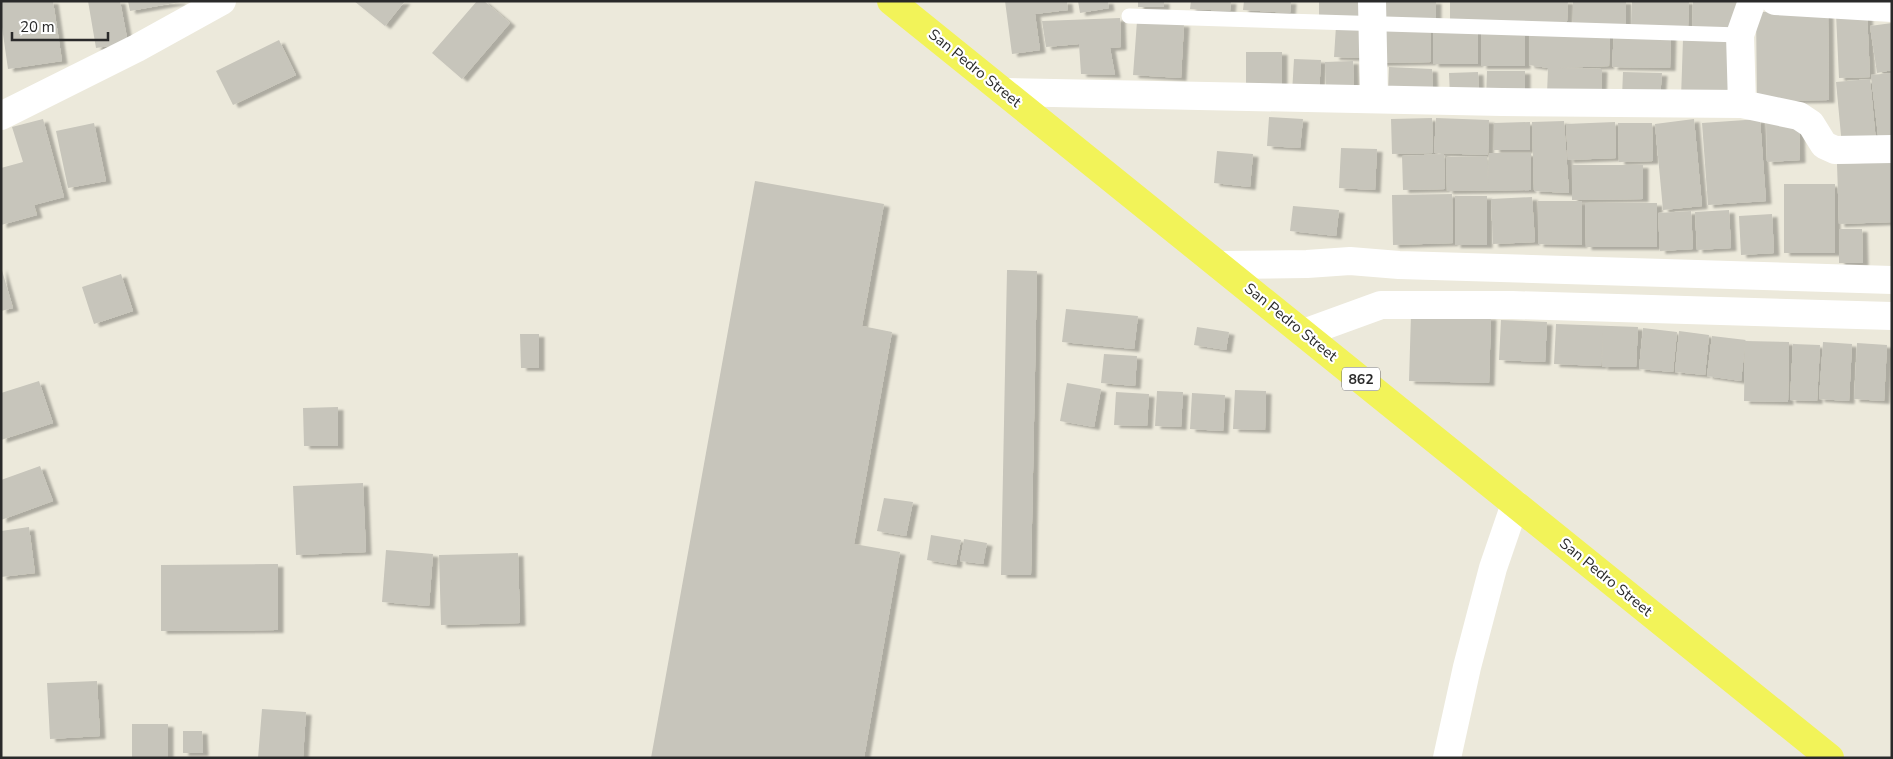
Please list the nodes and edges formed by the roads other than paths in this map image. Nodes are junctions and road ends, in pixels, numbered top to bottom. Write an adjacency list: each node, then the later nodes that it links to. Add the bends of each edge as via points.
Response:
1 (222, 1): 12 (street)
2 (891, 1): 9 (main road, San Pedro Street / 862)
3 (1752, 1): 8 (street)
4 (1774, 1): 5 (street)
5 (1892, 8)
6 (1372, 12): 7 (lane); 8 (lane); 10 (street)
7 (1129, 16)
8 (1740, 35): 11 (street)
9 (1005, 92): 10 (street); 14 (main road, San Pedro Street / 862)
10 (1374, 99): 11 (street)
11 (1742, 104): 13 (street, via 1799,116 1811,124 1824,145 1835,150)
12 (1, 116)
13 (1892, 149)
14 (1220, 265): 15 (street, via 1350,262); 17 (main road, San Pedro Street / 862)
15 (1892, 280)
16 (1892, 316): 17 (street, via 1512,305 1381,305)
17 (1304, 333): 18 (main road, San Pedro Street / 862)
18 (1515, 504): 19 (street, via 1493,568); 20 (main road, San Pedro Street / 862)
19 (1448, 758)
20 (1830, 758)

